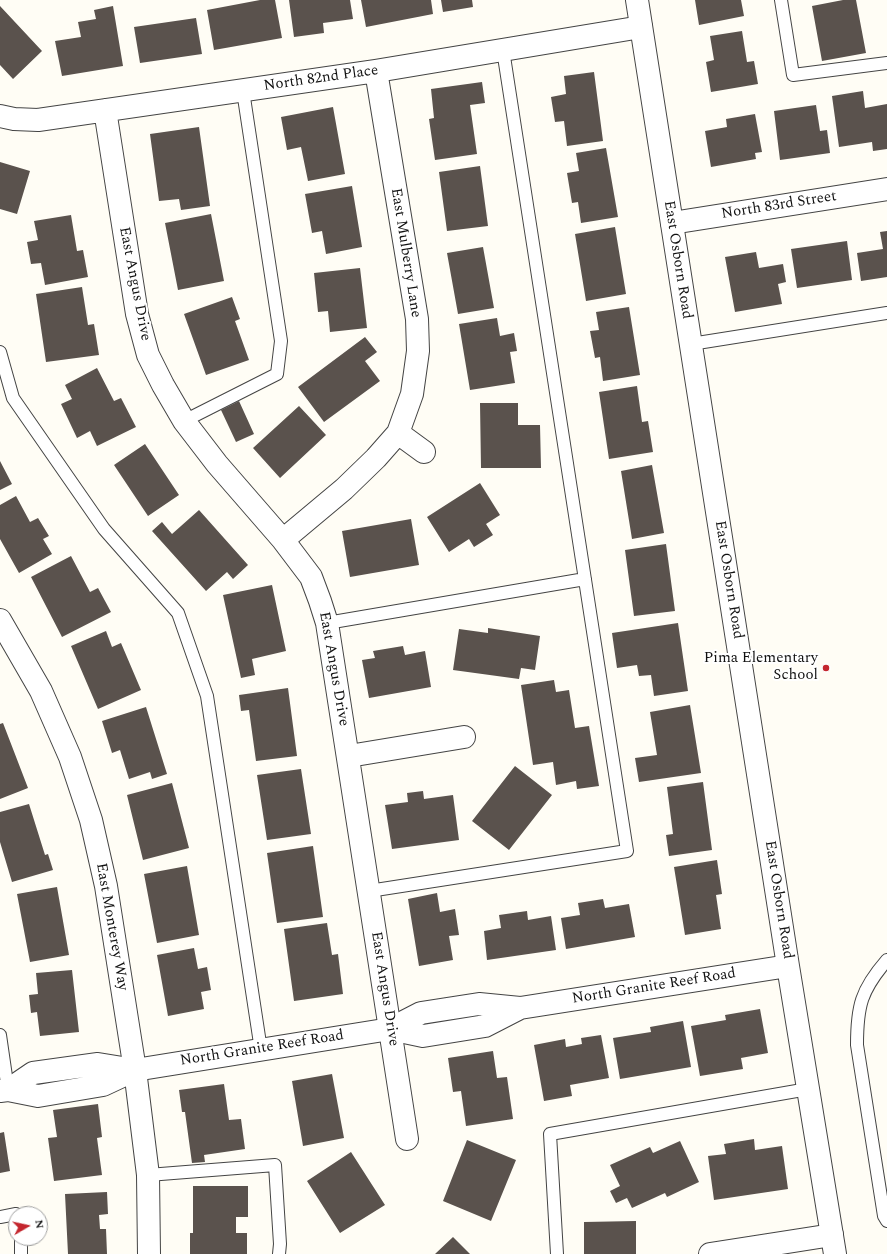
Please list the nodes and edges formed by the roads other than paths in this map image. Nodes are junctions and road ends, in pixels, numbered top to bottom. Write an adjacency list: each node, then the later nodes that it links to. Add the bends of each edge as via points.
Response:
1 (637, 0): 3 (street, East Osborn Road)
2 (781, 0): 5 (lane, via 793,75)
3 (641, 27): 4 (street, North 82nd Place); 11 (street, East Osborn Road)
4 (504, 50): 6 (street, North 82nd Place); 19 (lane)
5 (887, 63)
6 (376, 71): 7 (street, North 82nd Place); 16 (street, East Mulberry Lane, via 417,319 418,351 412,394)
7 (243, 90): 8 (street, North 82nd Place); 15 (lane, via 281,341 277,374)
8 (105, 110): 9 (street, North 82nd Place, via 38,120); 15 (street, East Angus Drive, via 137,314 148,355)
9 (0, 116)
10 (887, 189): 11 (street, North 83rd Street)
11 (672, 223): 13 (street, East Osborn Road)
12 (887, 312): 13 (lane)
13 (690, 344): 26 (street, East Osborn Road)
14 (0, 352): 29 (lane, via 13,398 104,529 178,613 207,696)
15 (184, 421): 18 (street, East Angus Drive)
16 (398, 433): 17 (street); 18 (street, East Mulberry Lane, via 344,489)
17 (424, 452)
18 (283, 540): 21 (street, East Angus Drive, via 311,577)
19 (585, 579): 21 (lane); 24 (lane, via 627,850)
20 (0, 620): 30 (street, East Monterey Way, via 41,691 70,757 91,820 106,886)
21 (327, 623): 23 (street, East Angus Drive)
22 (464, 737): 23 (street)
23 (348, 756): 24 (street, East Angus Drive)
24 (369, 891): 27 (street, East Angus Drive)
25 (887, 960): 35 (lane, via 863,995 857,1027 857,1045 884,1216)
26 (788, 966): 27 (street, North Granite Reef Road, via 520,1008 479,1004 421,1013); 31 (street, East Osborn Road)
27 (390, 1029): 29 (street, North Granite Reef Road); 33 (street, East Angus Drive)
28 (0, 1035): 32 (lane)
29 (261, 1050): 30 (street, North Granite Reef Road)
30 (134, 1070): 32 (street, North Granite Reef Road, via 98,1064 33,1073); 34 (street, East Monterey Way)
31 (808, 1089): 36 (street, East Osborn Road); 39 (lane, via 550,1134)
32 (4, 1090)
33 (407, 1139)
34 (148, 1175): 37 (street, East Monterey Way); 38 (lane, via 275,1165)
35 (887, 1221)
36 (834, 1244): 40 (street)
37 (149, 1254)
38 (279, 1254)
39 (557, 1254)
40 (710, 1254)

